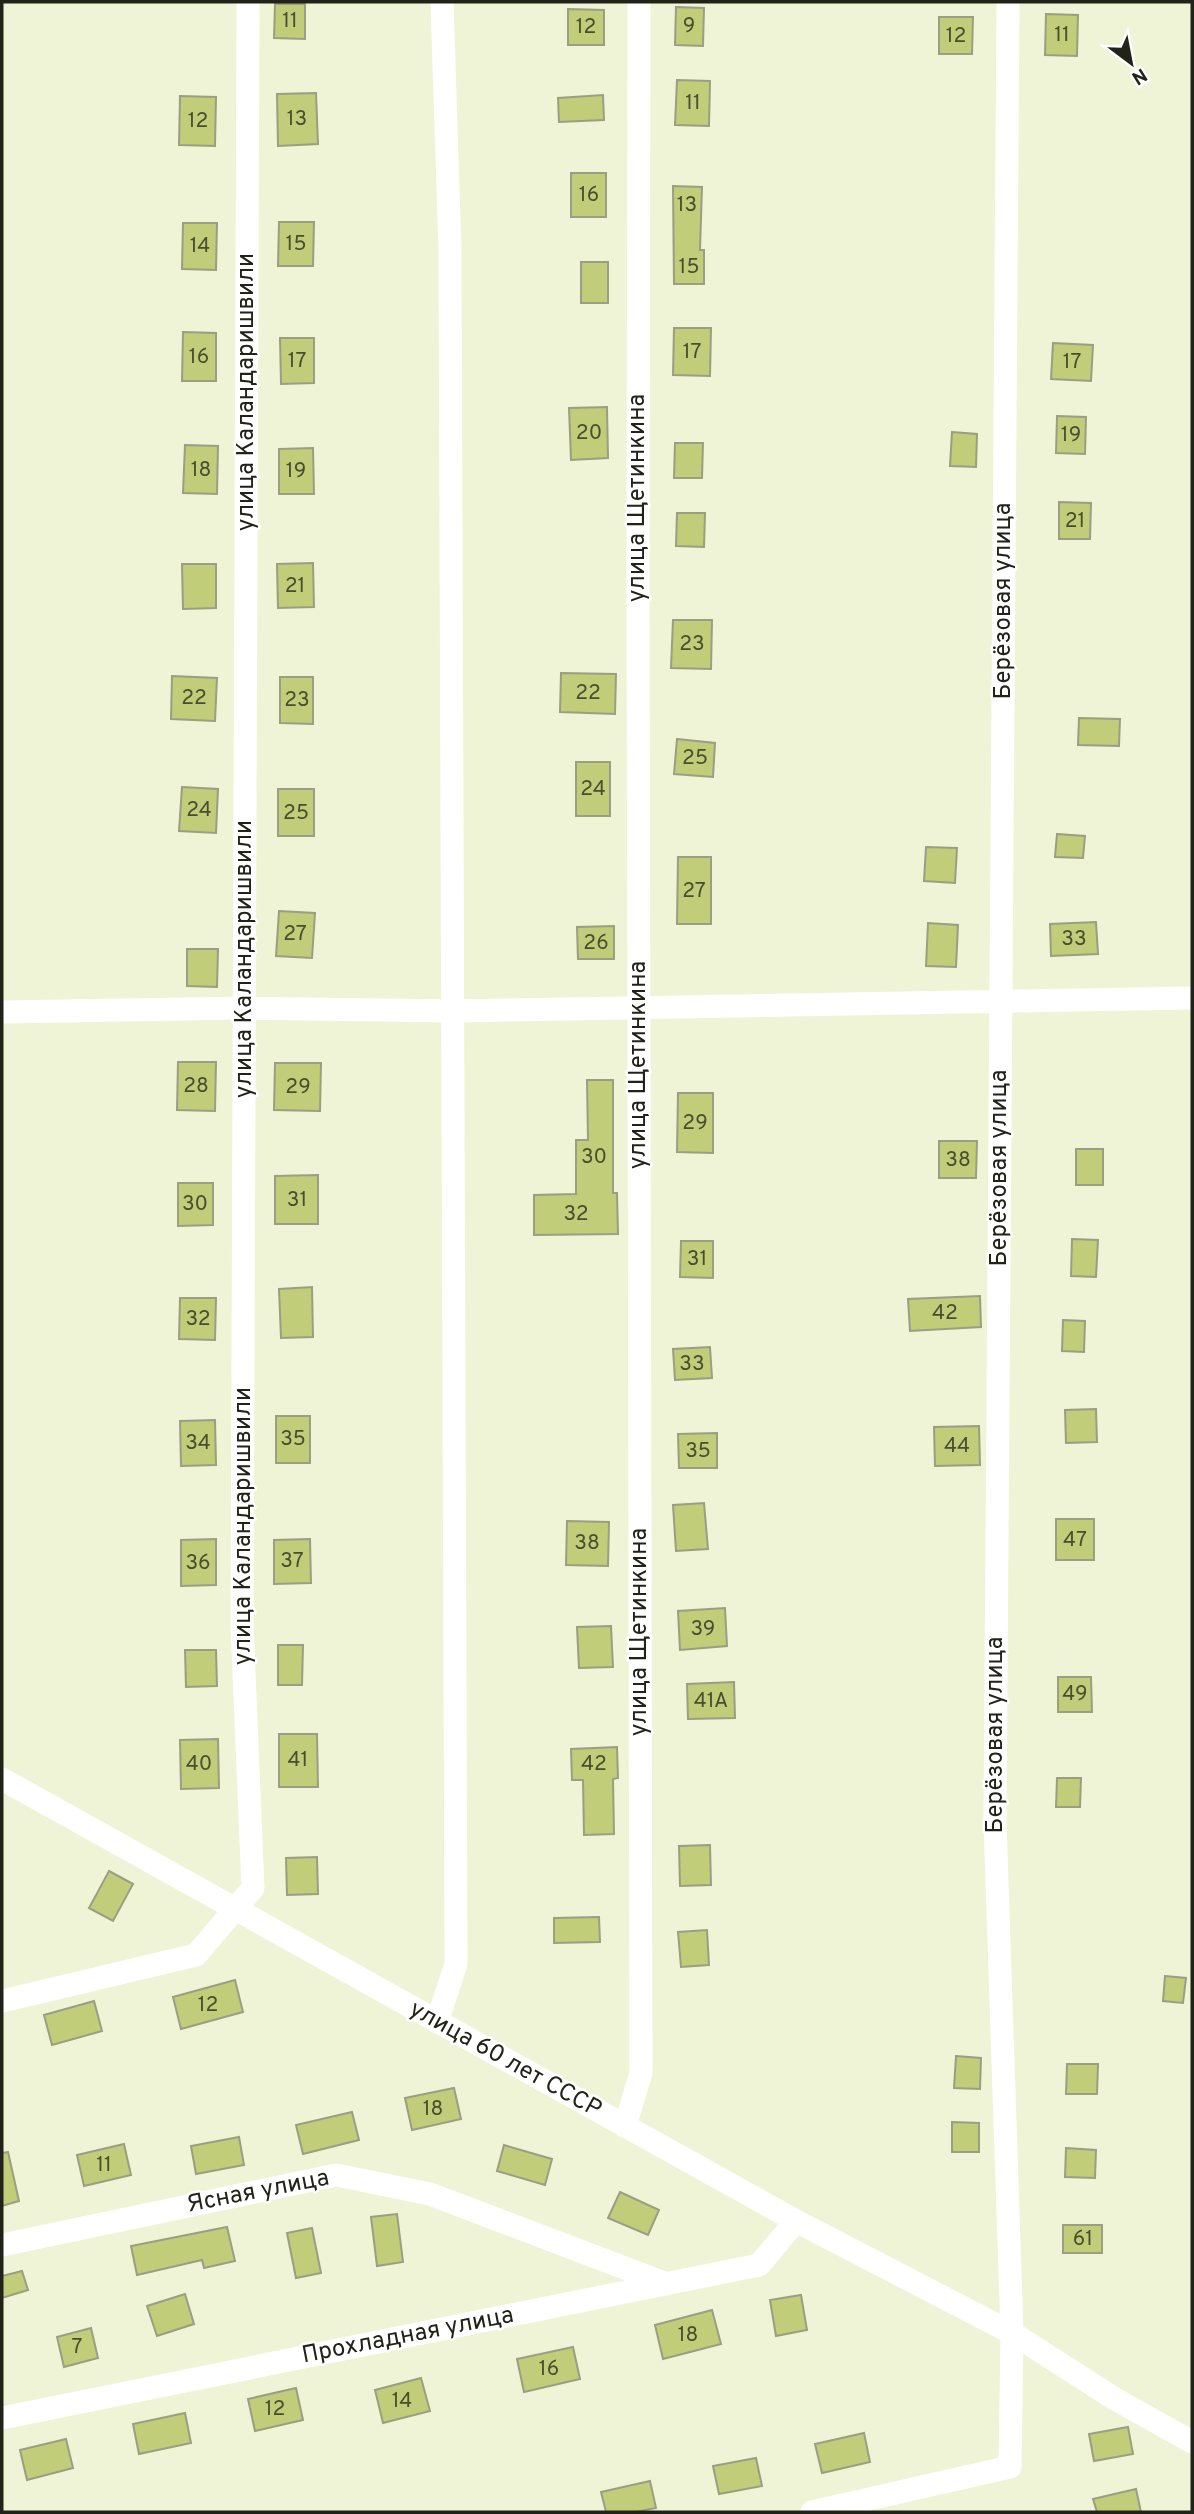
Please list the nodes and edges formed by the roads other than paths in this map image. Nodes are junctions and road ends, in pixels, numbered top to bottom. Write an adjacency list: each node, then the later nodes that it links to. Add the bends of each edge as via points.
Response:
1 (248, 2): 8 (street, улица Каландаришвили)
2 (442, 2): 9 (street, via 450,251)
3 (639, 2): 7 (street, улица Щетинкина)
4 (1008, 2): 6 (street, Берёзовая улица)
5 (1192, 998): 6 (street)
6 (1001, 1002): 7 (street); 19 (street, Берёзовая улица, via 995,1821)
7 (639, 1007): 9 (street); 15 (street, улица Щетинкина, via 641,2073)
8 (245, 1008): 9 (street); 10 (street); 12 (street, улица Каландаришвили, via 242,1625 253,1888)
9 (453, 1011): 14 (street, via 456,1964)
10 (2, 1012)
11 (2, 1779): 12 (street, улица 60 лет СССР)
12 (236, 1910): 13 (street, улица Каландаришвили, via 196,1955); 14 (street, улица 60 лет СССР)
13 (2, 2001)
14 (438, 2022): 15 (street, улица 60 лет СССР)
15 (625, 2126): 16 (street, улица 60 лет СССР)
16 (796, 2221): 18 (street, Прохладная улица, via 759,2265); 19 (street, улица 60 лет СССР)
17 (2, 2245): 18 (street, Ясная улица, via 336,2175 430,2194)
18 (667, 2284): 20 (street, Прохладная улица)
19 (1012, 2333): 21 (street, улица 60 лет СССР); 22 (street, Берёзовая улица, via 1010,2467)
20 (2, 2418)
21 (1192, 2442)
22 (812, 2512)

